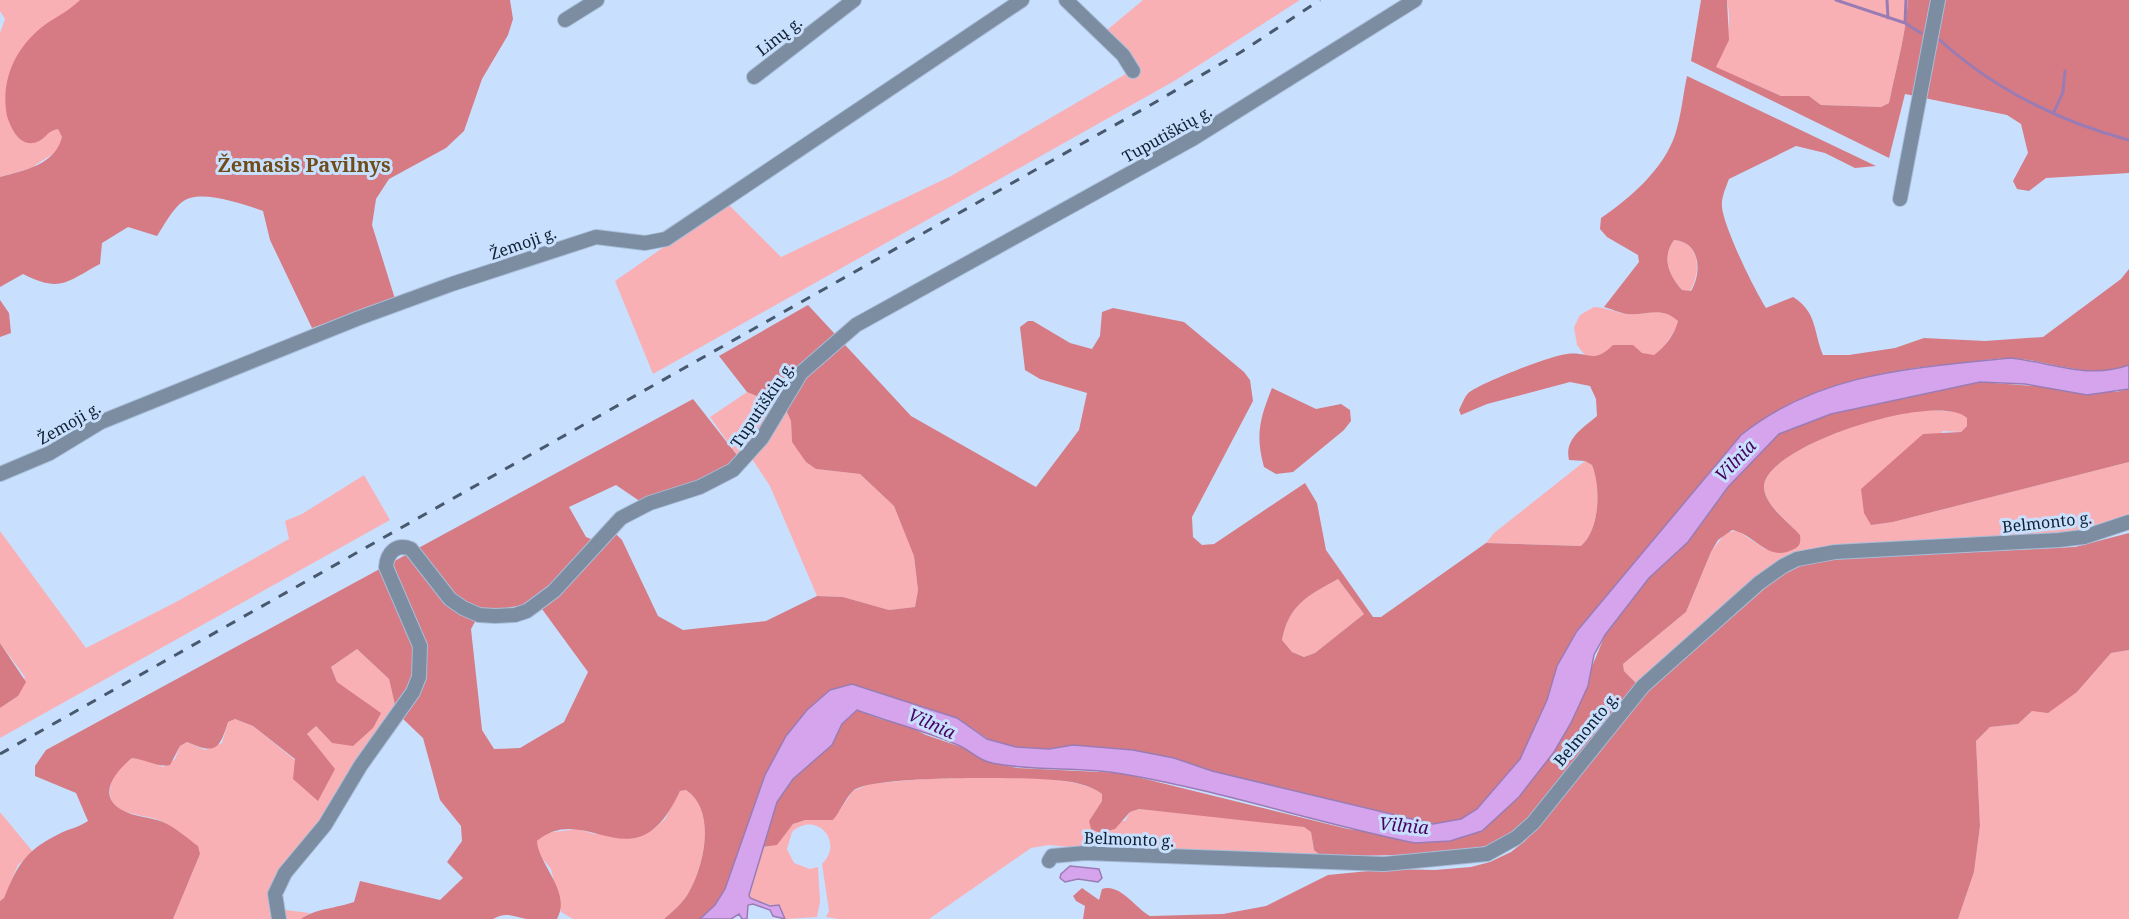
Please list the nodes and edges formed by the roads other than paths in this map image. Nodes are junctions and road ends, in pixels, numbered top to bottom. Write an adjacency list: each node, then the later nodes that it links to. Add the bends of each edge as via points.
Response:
1 (597, 0): 7 (street)
2 (854, 0): 9 (street, Linų g.)
3 (1022, 0): 11 (street, Žemoji g., via 666,240 645,243 596,237 452,284 101,422 50,453)
4 (1066, 0): 8 (street, via 1123,55)
5 (1415, 0): 14 (street, Tuputiškių g., via 1194,138 856,325 801,373 762,438 734,470 700,488 650,503 621,518 554,591 527,611 495,616 463,608 450,599 411,549 392,551 386,567 420,646 419,677 325,825 285,873 275,894)
6 (1938, 0): 10 (street)
7 (566, 20)
8 (1132, 71)
9 (754, 77)
10 (1900, 199)
11 (0, 474)
12 (2129, 522): 13 (street, Belmonto g., via 2084,537 1835,552 1797,559 1783,566 1643,686 1533,822 1516,838 1487,854 1384,864 1085,853 1052,856)
13 (1049, 861)
14 (279, 919)

